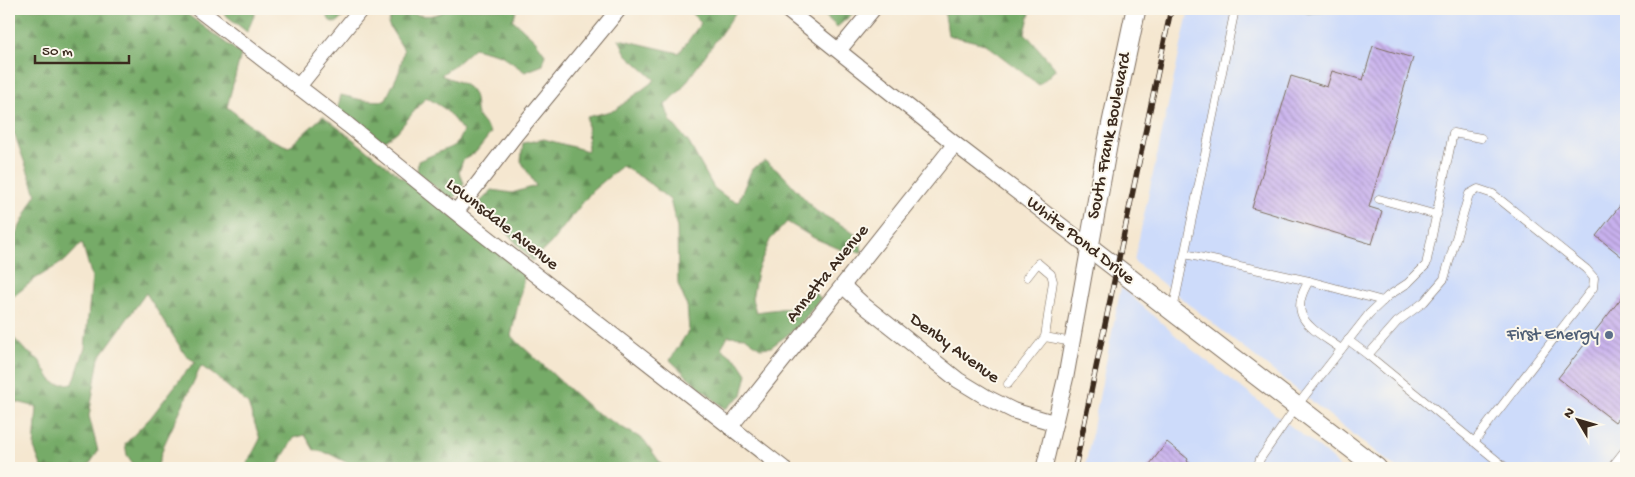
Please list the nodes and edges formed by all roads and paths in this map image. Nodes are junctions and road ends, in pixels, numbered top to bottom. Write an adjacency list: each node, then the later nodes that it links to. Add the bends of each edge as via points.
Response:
1 (198, 9): 9 (street, Lownsdale Avenue)
2 (361, 9): 9 (street)
3 (619, 9): 13 (street)
4 (786, 9): 8 (street, White Pond Drive)
5 (873, 9): 8 (street)
6 (1136, 9): 15 (street, South Frank Boulevard)
7 (1235, 9): 16 (lane)
8 (839, 50): 11 (street, White Pond Drive)
9 (298, 87): 13 (street, Lownsdale Avenue)
10 (1481, 138): 14 (lane, via 1453,133)
11 (955, 144): 15 (street, White Pond Drive); 19 (street, Annetta Avenue)
12 (1379, 199): 14 (lane)
13 (456, 212): 30 (street, Lownsdale Avenue)
14 (1437, 215): 20 (lane, via 1426,265 1408,284)
15 (1089, 247): 21 (street, White Pond Drive); 24 (street, South Frank Boulevard)
16 (1185, 254): 18 (lane); 21 (lane)
17 (1027, 277): 22 (lane, via 1038,264 1051,274 1053,281)
18 (1309, 281): 20 (lane); 25 (lane, via 1299,300 1299,313 1309,325)
19 (843, 286): 29 (street, Denby Avenue, via 958,380 1014,412); 30 (street, Annetta Avenue)
20 (1383, 301): 23 (lane)
21 (1173, 312): 28 (street, White Pond Drive)
22 (1045, 337): 24 (lane); 27 (lane)
23 (1348, 340): 25 (lane); 26 (lane)
24 (1072, 342): 29 (street, South Frank Boulevard)
25 (1341, 349): 28 (lane)
26 (1368, 355): 31 (lane); 31 (lane, via 1397,322 1424,302 1444,279 1469,194 1478,189 1493,194 1586,268 1594,278 1593,288)
27 (1008, 384)
28 (1296, 407): 35 (lane); 36 (street, White Pond Drive)
29 (1055, 424): 34 (street, South Frank Boulevard)
30 (730, 427): 33 (street, Lownsdale Avenue)
31 (1474, 442): 37 (lane)
32 (1626, 449): 38 (lane)
33 (783, 468)
34 (1044, 468)
35 (1257, 468)
36 (1377, 468)
37 (1506, 468)
38 (1611, 468)

